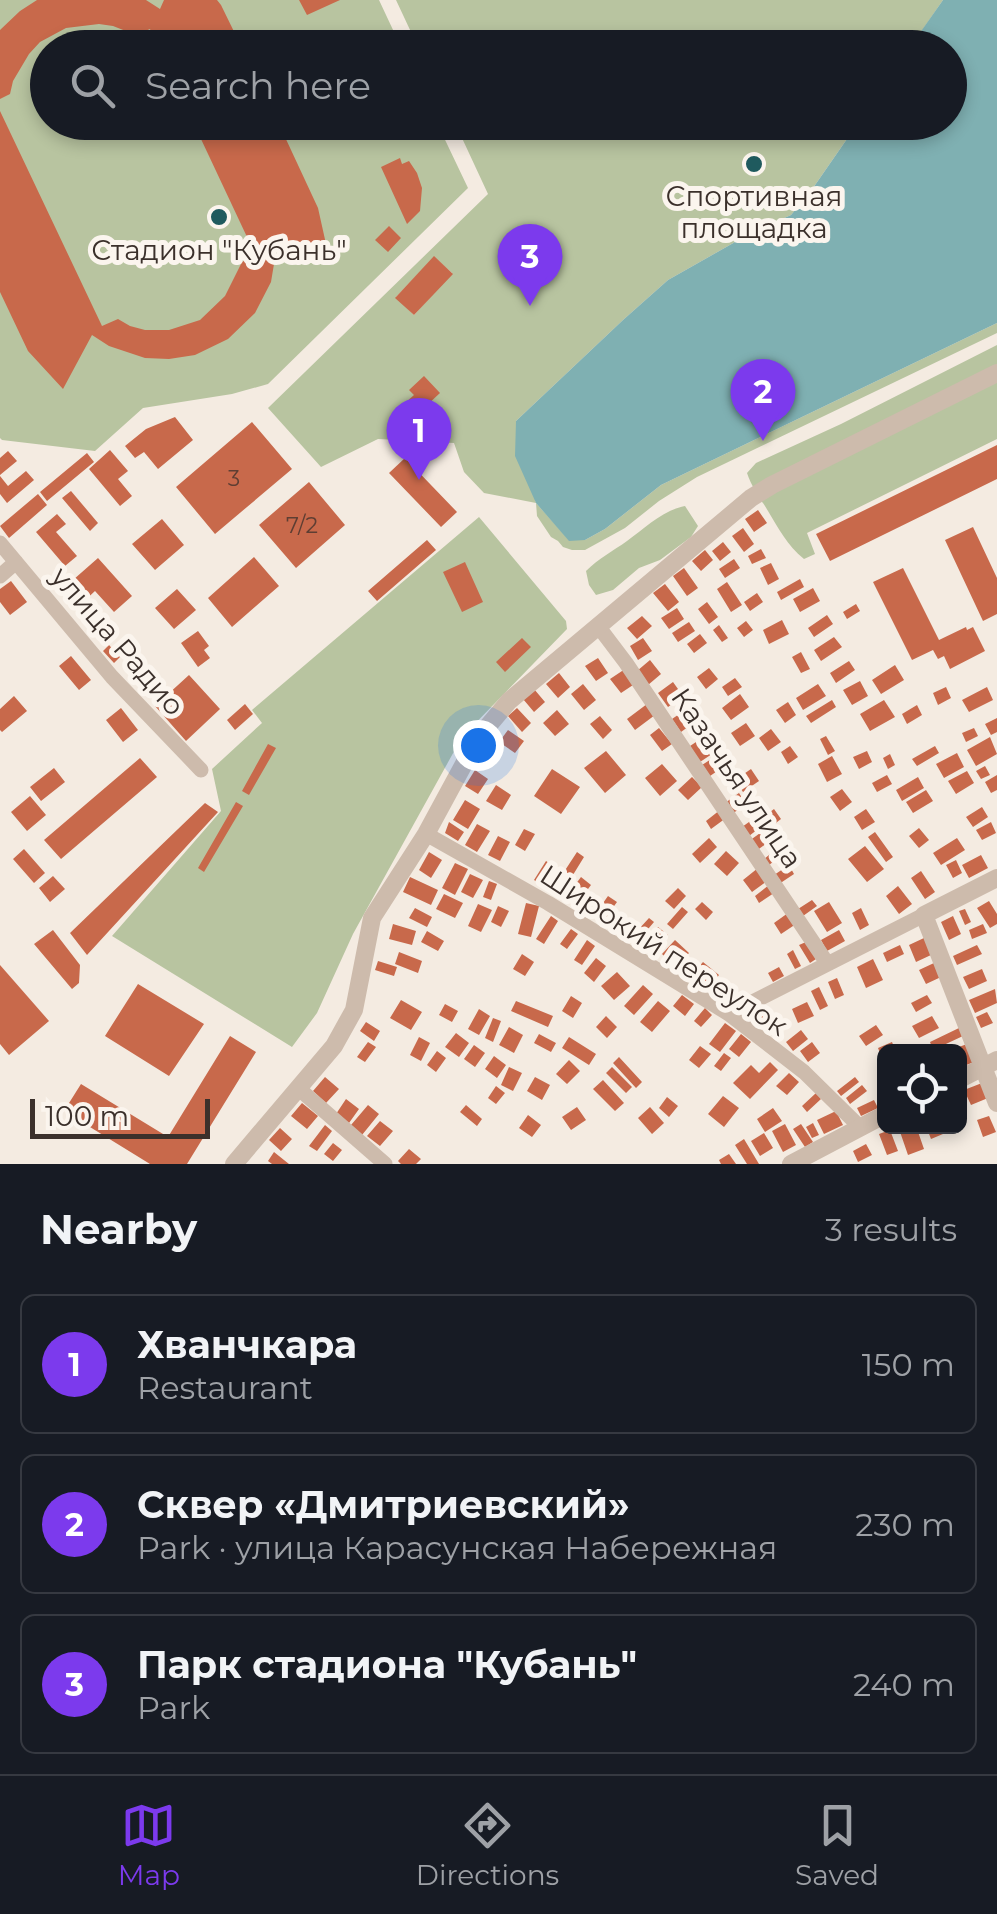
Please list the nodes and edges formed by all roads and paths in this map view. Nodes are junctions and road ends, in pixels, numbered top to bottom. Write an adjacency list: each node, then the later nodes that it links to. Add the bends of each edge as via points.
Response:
1 (997, 373): 5 (street, via 751,498)
2 (0, 543): 3 (street, улица Радио)
3 (16, 562): 4 (street); 6 (street, улица Радио)
4 (0, 576)
5 (598, 626): 7 (street, via 509,701 478,738); 10 (street, Казачья улица)
6 (201, 770)
7 (426, 834): 11 (street, Широкий переулок); 14 (street, via 372,918 354,1010)
8 (997, 878): 9 (street)
9 (924, 915): 10 (street); 12 (street)
10 (827, 963): 11 (street)
11 (729, 1014): 17 (street, Широкий переулок, via 804,1072)
12 (990, 1064): 13 (street); 15 (street)
13 (967, 1076)
14 (298, 1088): 18 (street); 19 (street)
15 (997, 1103)
16 (877, 1118): 17 (street)
17 (860, 1127): 20 (street)
18 (234, 1164)
19 (385, 1164)
20 (791, 1164)

